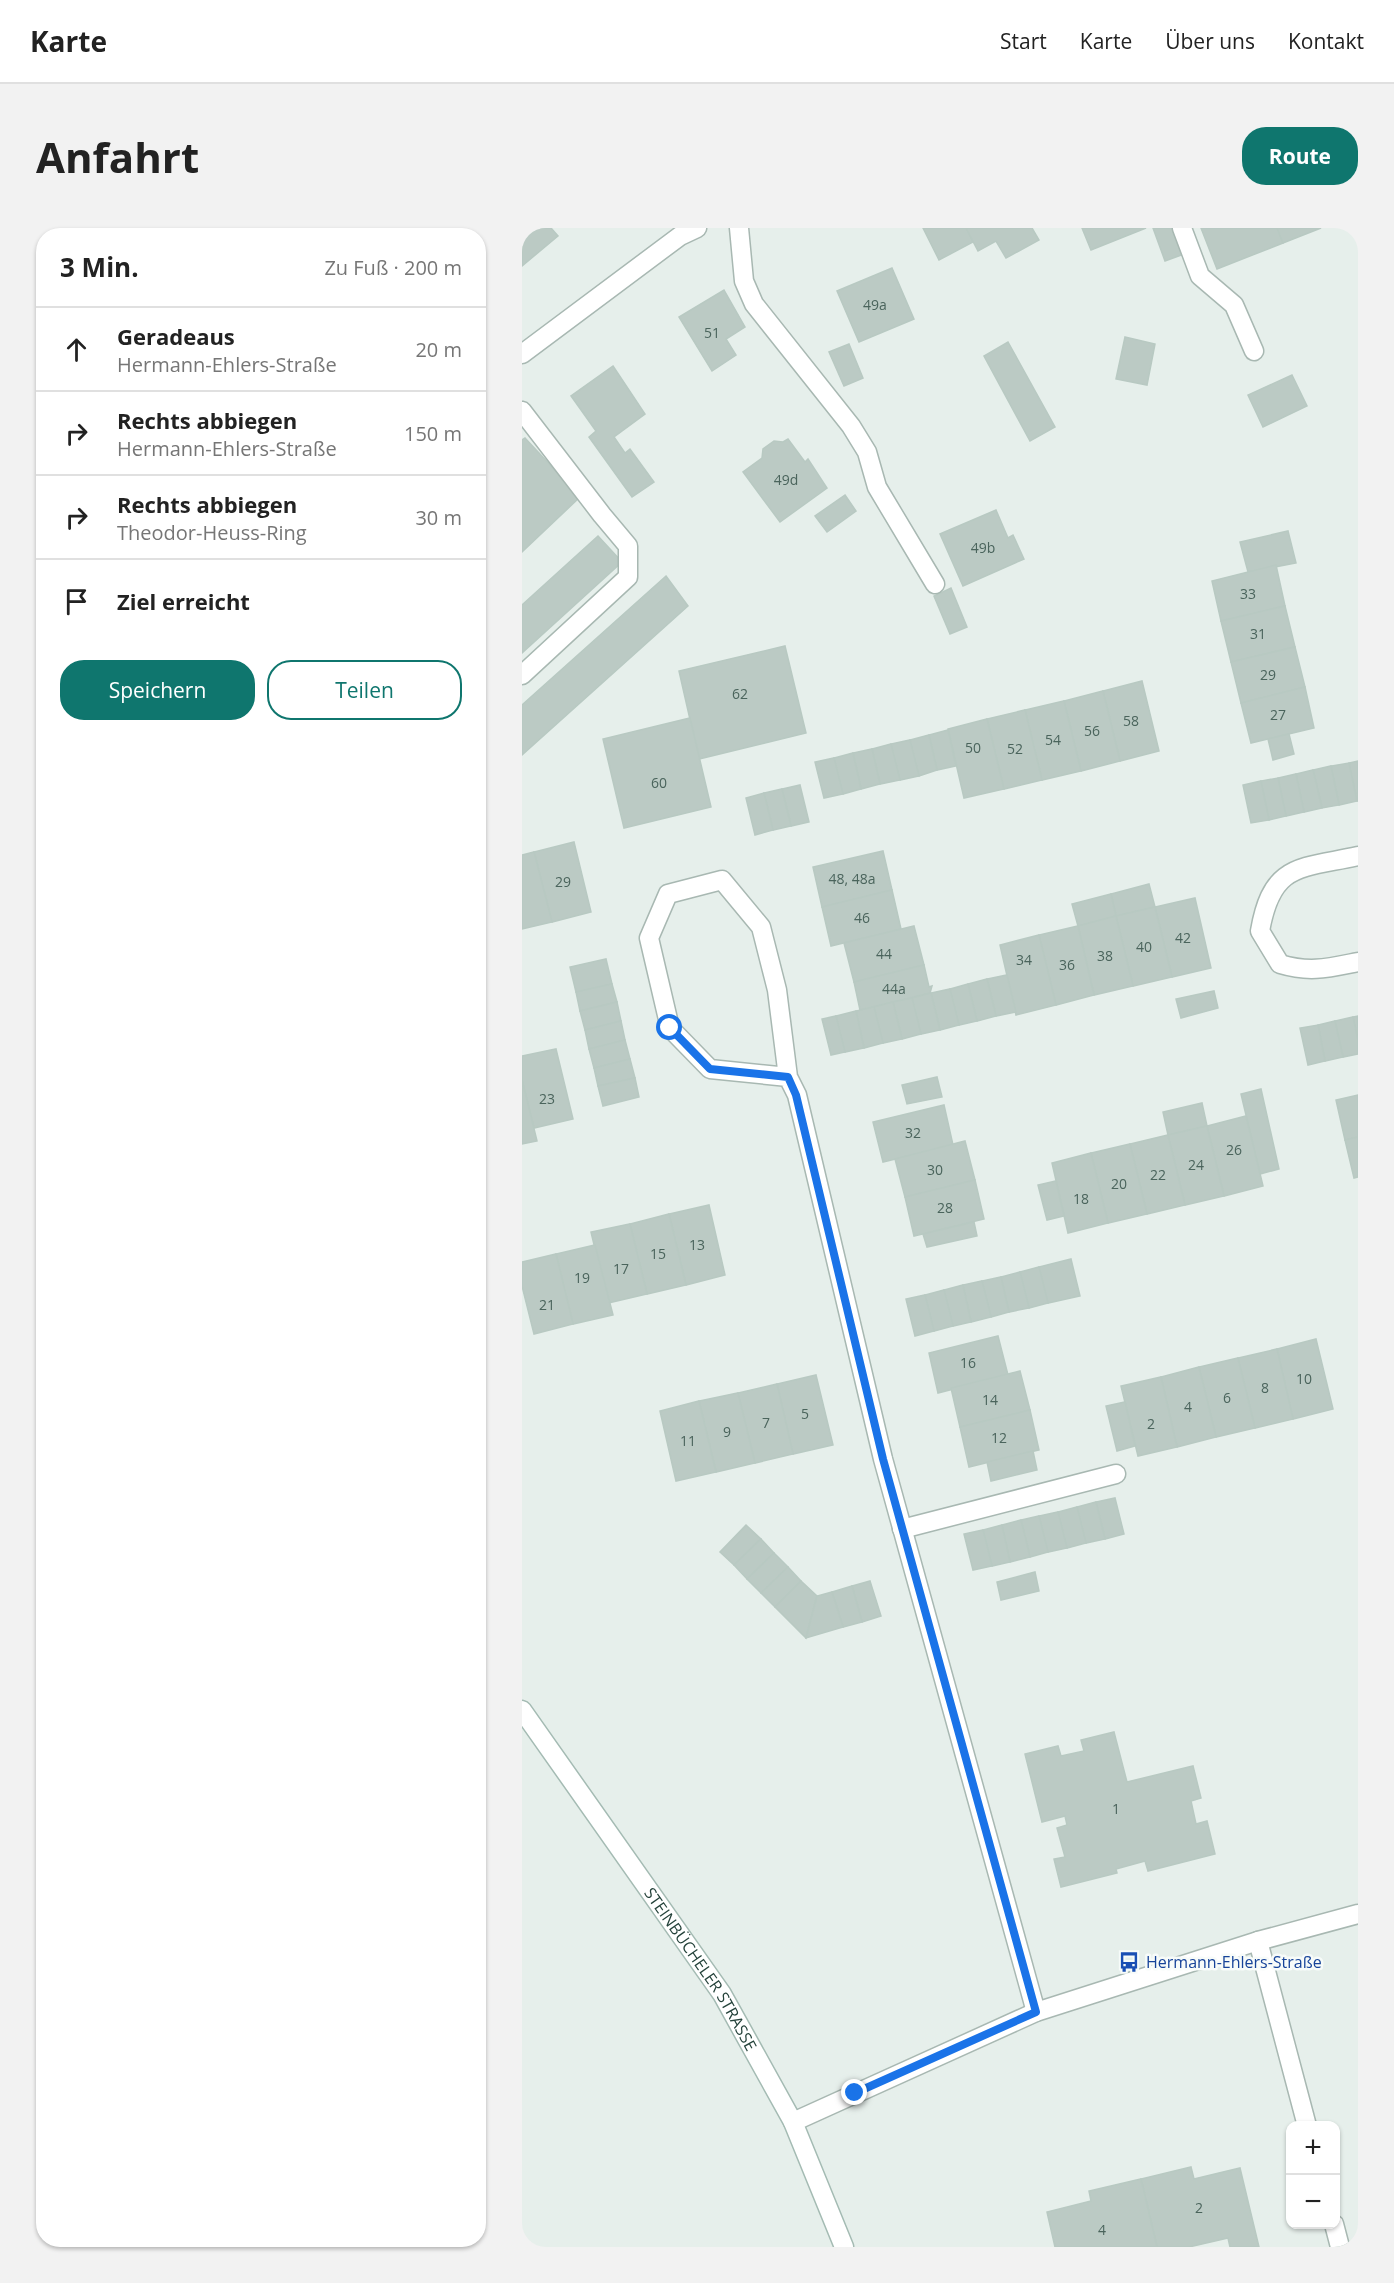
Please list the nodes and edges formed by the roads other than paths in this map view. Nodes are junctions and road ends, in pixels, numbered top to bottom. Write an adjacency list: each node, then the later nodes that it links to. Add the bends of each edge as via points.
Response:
1 (697, 228): 5 (street, via 680,236)
2 (739, 228): 7 (street, via 744,281 754,304 851,426 867,452 877,487)
3 (1182, 228): 4 (street, via 1200,276 1234,305)
4 (1254, 351)
5 (522, 354)
6 (522, 411): 8 (street, via 628,546 628,577)
7 (935, 584)
8 (522, 675)
9 (1358, 856): 10 (street, via 1296,870 1279,880 1269,895 1260,931 1280,964 1316,970)
10 (1358, 962)
11 (788, 1077): 11 (street, via 777,990 761,927 722,880 668,894 649,938 670,1028 710,1069); 13 (street, via 796,1095)
12 (1116, 1474): 13 (street)
13 (902, 1529): 17 (street)
14 (522, 1710): 19 (street, STEINBÜCHELER STRASSE, via 722,1994)
15 (1358, 1914): 16 (street)
16 (1258, 1941): 17 (street); 18 (street)
17 (1036, 2012): 19 (street)
18 (1306, 2121)
19 (793, 2122): 21 (street, STEINBÜCHELER STRASSE)
20 (1335, 2229): 22 (street)
21 (844, 2247)
22 (1340, 2247)

